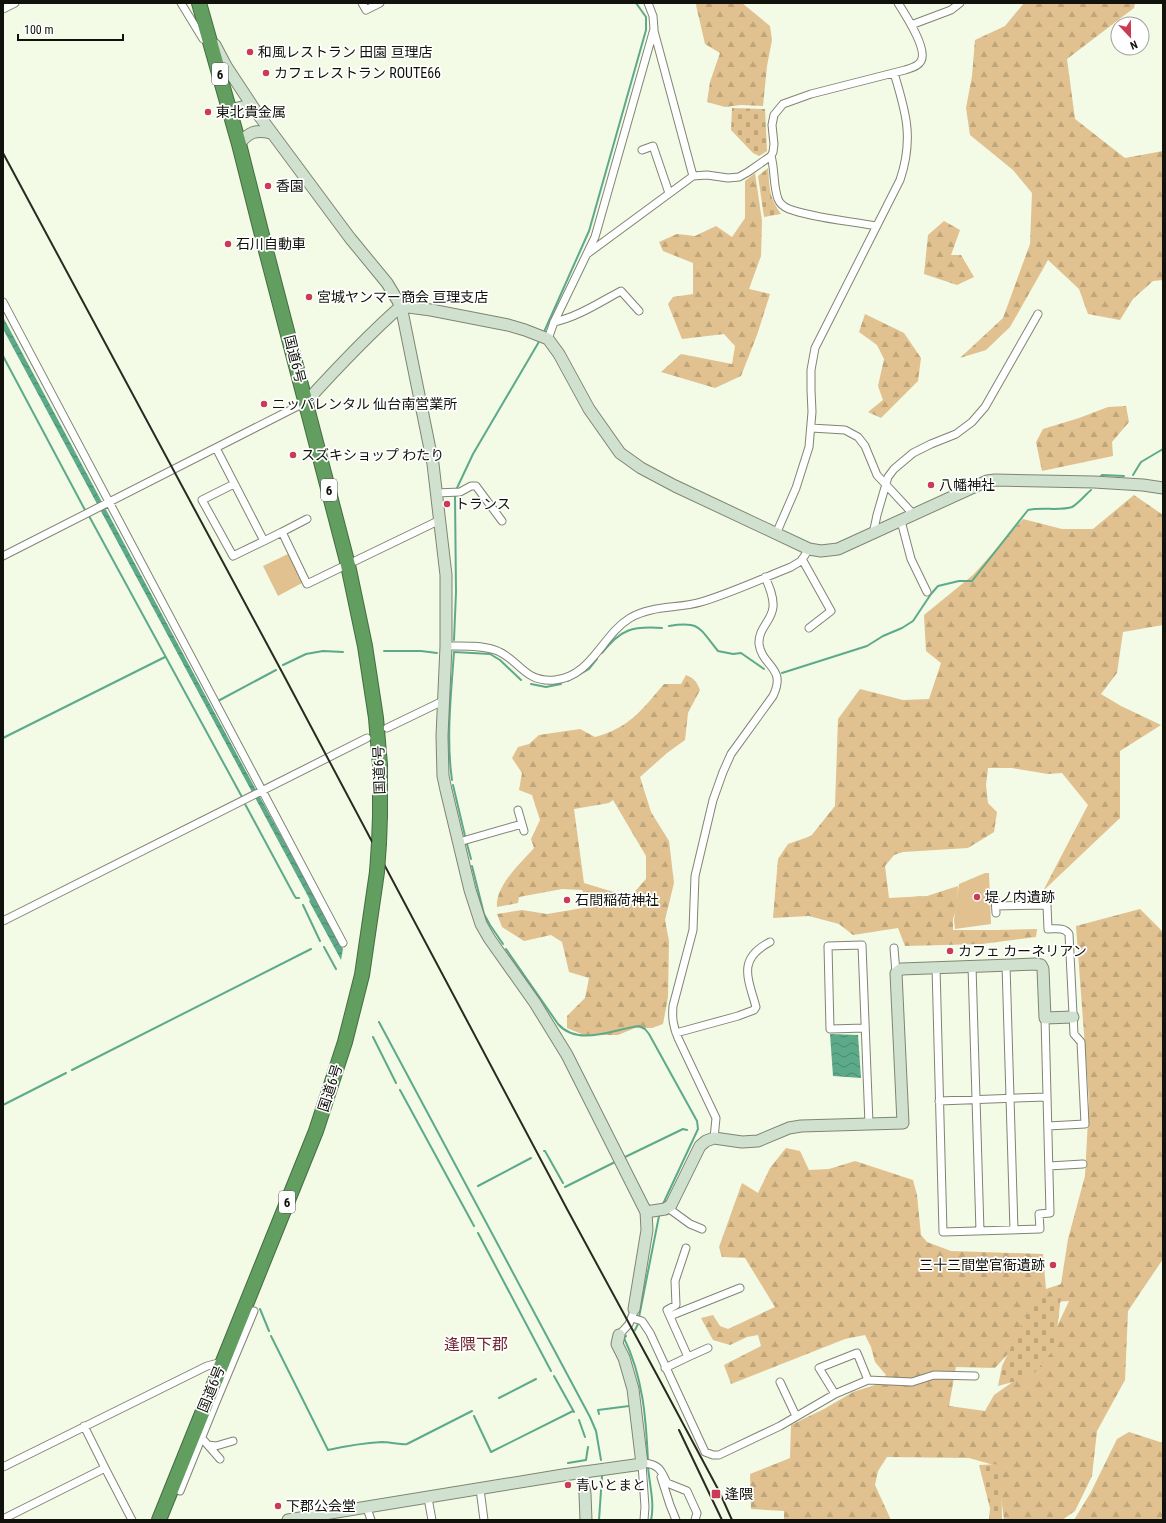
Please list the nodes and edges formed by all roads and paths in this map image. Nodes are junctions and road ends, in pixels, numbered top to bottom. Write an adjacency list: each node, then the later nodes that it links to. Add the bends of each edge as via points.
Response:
1 (15, 3): 9 (street)
2 (181, 3): 13 (street, via 200,31)
3 (200, 3): 11 (highway, 国道6号 / 6)
4 (362, 3): 5 (street, via 366,10)
5 (380, 3)
6 (648, 3): 12 (street)
7 (898, 3): 10 (street)
8 (960, 3): 10 (street, via 951,10)
9 (3, 9)
10 (911, 25): 14 (street, via 921,49 921,62 912,68)
11 (207, 26): 13 (highway, 国道6号 / 6); 16 (street, via 226,66)
12 (654, 29): 21 (street); 24 (street)
13 (218, 69): 15 (highway, 国道6号 / 6)
14 (894, 72): 20 (street, via 783,104 774,115 774,144); 23 (street, via 906,114 908,147 900,180)
15 (230, 110): 16 (street, via 242,107); 18 (highway, 国道6号 / 6)
16 (255, 110): 17 (street)
17 (271, 133): 18 (street, via 262,130 253,132); 26 (street, via 387,283)
18 (239, 144): 31 (highway, 国道6号 / 6)
19 (642, 150): 22 (street, via 653,146)
20 (771, 156): 21 (street, via 739,177); 23 (street, via 778,199 788,209)
21 (693, 176): 22 (street)
22 (669, 193): 24 (street)
23 (876, 226): 32 (street, via 815,348 811,370)
24 (588, 254): 29 (street)
25 (3, 302): 38 (street)
26 (401, 306): 30 (street, via 508,325); 31 (street, via 362,342); 37 (street, via 426,426)
27 (639, 311): 29 (street, via 621,291 577,315)
28 (1038, 314): 35 (street, via 985,407 972,422 956,434 913,453 888,477)
29 (554, 322): 30 (street)
30 (548, 339): 45 (street, via 589,409 620,453 641,468 675,486)
31 (306, 402): 33 (street); 98 (highway, 国道6号 / 6, bridge, via 348,565 372,687 380,765 377,872 362,975 334,1076 316,1131)
32 (811, 428): 35 (street, via 845,430 858,437 865,446 876,475); 45 (street, via 809,447 796,488)
33 (216, 448): 34 (street); 38 (street)
34 (234, 484): 47 (street); 47 (street, via 202,500 233,556)
35 (886, 485): 39 (street); 46 (street)
36 (1163, 488): 39 (street, via 1094,482 995,480 987,481)
37 (436, 493): 41 (street); 42 (street, via 460,492 476,486)
38 (109, 503): 49 (street); 60 (street)
39 (914, 515): 43 (street)
40 (307, 519): 44 (street)
41 (440, 520): 51 (street); 56 (street, via 446,575)
42 (502, 521)
43 (901, 521): 46 (street); 54 (street, via 911,558)
44 (282, 532): 47 (street); 52 (street, via 307,584)
45 (776, 534): 48 (street)
46 (873, 534): 48 (street, via 838,549)
47 (264, 541)
48 (810, 549): 50 (street)
49 (3, 556)
50 (802, 559): 53 (street, via 791,567); 55 (street, via 831,611)
51 (355, 561)
52 (342, 567)
53 (766, 577): 56 (street, via 699,603 646,611 631,618 614,631 584,667 568,677 555,680 542,680 530,676 502,653 494,650); 75 (street, via 773,607 761,631 760,644 761,652 775,671 777,688 731,754 713,800 695,876 693,930 674,1006 672,1021)
54 (927, 592)
55 (809, 628)
56 (446, 646): 57 (street)
57 (443, 702): 58 (street); 62 (street, via 443,776)
58 (387, 728)
59 (367, 738): 60 (street)
60 (258, 794): 64 (street); 66 (street)
61 (518, 810): 62 (street, via 523,828)
62 (459, 842): 86 (street, via 481,924 567,1055)
63 (996, 906): 72 (street, via 1047,905 1048,929 1062,929 1069,934)
64 (3, 921)
65 (770, 942): 75 (street, via 758,950 747,968 756,1007 754,1010)
66 (343, 943)
67 (894, 948): 71 (street)
68 (1006, 965): 69 (street); 73 (street, via 1041,965); 77 (street)
69 (972, 966): 70 (street); 78 (street)
70 (936, 967): 71 (street, via 901,969); 79 (street)
71 (896, 973): 80 (street, via 904,1123)
72 (1073, 1017): 73 (street); 81 (street, via 1074,1034 1081,1042 1085,1124)
73 (1045, 1018): 76 (street)
74 (865, 1028): 74 (street, via 862,945 828,946 830,1029); 80 (street)
75 (676, 1033): 82 (street, via 716,1118)
76 (1046, 1097): 77 (street); 81 (street)
77 (1010, 1098): 78 (street); 88 (street)
78 (976, 1099): 79 (street); 89 (street)
79 (939, 1101): 89 (street, via 943,1232)
80 (869, 1124): 82 (street, via 789,1128 753,1142)
81 (1048, 1126): 84 (street)
82 (714, 1138): 85 (street, via 700,1146)
83 (1083, 1164): 84 (street)
84 (1049, 1166): 88 (street, via 1050,1213 1039,1214 1040,1229)
85 (668, 1208): 86 (street); 87 (street, via 690,1224)
86 (646, 1212): 93 (street, via 647,1230)
87 (702, 1229)
88 (1014, 1230): 89 (street)
89 (980, 1231)
90 (686, 1248): 94 (street, via 674,1281 676,1305 667,1310)
91 (740, 1288): 94 (street)
92 (254, 1311): 106 (street, via 216,1402)
93 (633, 1313): 95 (street); 99 (street, via 650,1332)
94 (670, 1316): 97 (street)
95 (619, 1335): 110 (street, via 617,1344 633,1389)
96 (708, 1348): 97 (street)
97 (688, 1357): 99 (street)
98 (222, 1362): 105 (street, via 207,1366); 106 (highway, 国道6号 / 6)
99 (665, 1368): 104 (street, via 705,1452 709,1454 719,1455)
100 (975, 1376): 101 (street, via 934,1375 912,1382)
101 (868, 1380): 103 (street); 103 (street, via 857,1353 819,1368)
102 (780, 1382): 104 (street)
103 (835, 1394): 104 (street)
104 (796, 1416)
105 (84, 1426): 111 (street); 112 (street)
106 (199, 1434): 108 (street); 116 (street); 121 (highway, 国道6号 / 6)
107 (233, 1441): 108 (street, via 216,1446)
108 (208, 1445): 109 (street)
109 (220, 1458)
110 (647, 1465): 113 (street); 114 (street, via 661,1470 667,1483); 127 (street); 128 (street, via 660,1474)
111 (3, 1467)
112 (105, 1468): 119 (street); 120 (street)
113 (582, 1472): 115 (street); 126 (street)
114 (673, 1486): 129 (street, via 685,1489 689,1493 697,1513); 130 (street, via 684,1485 693,1493 700,1512)
115 (480, 1489): 117 (street); 125 (street)
116 (180, 1491)
117 (428, 1498): 118 (street); 124 (street)
118 (368, 1508): 122 (street); 123 (street)
119 (3, 1519)
120 (132, 1520)
121 (159, 1520)
122 (288, 1520)
123 (370, 1520)
124 (432, 1520)
125 (484, 1520)
126 (586, 1520)
127 (644, 1520)
128 (676, 1520)
129 (695, 1520)
130 (698, 1520)

